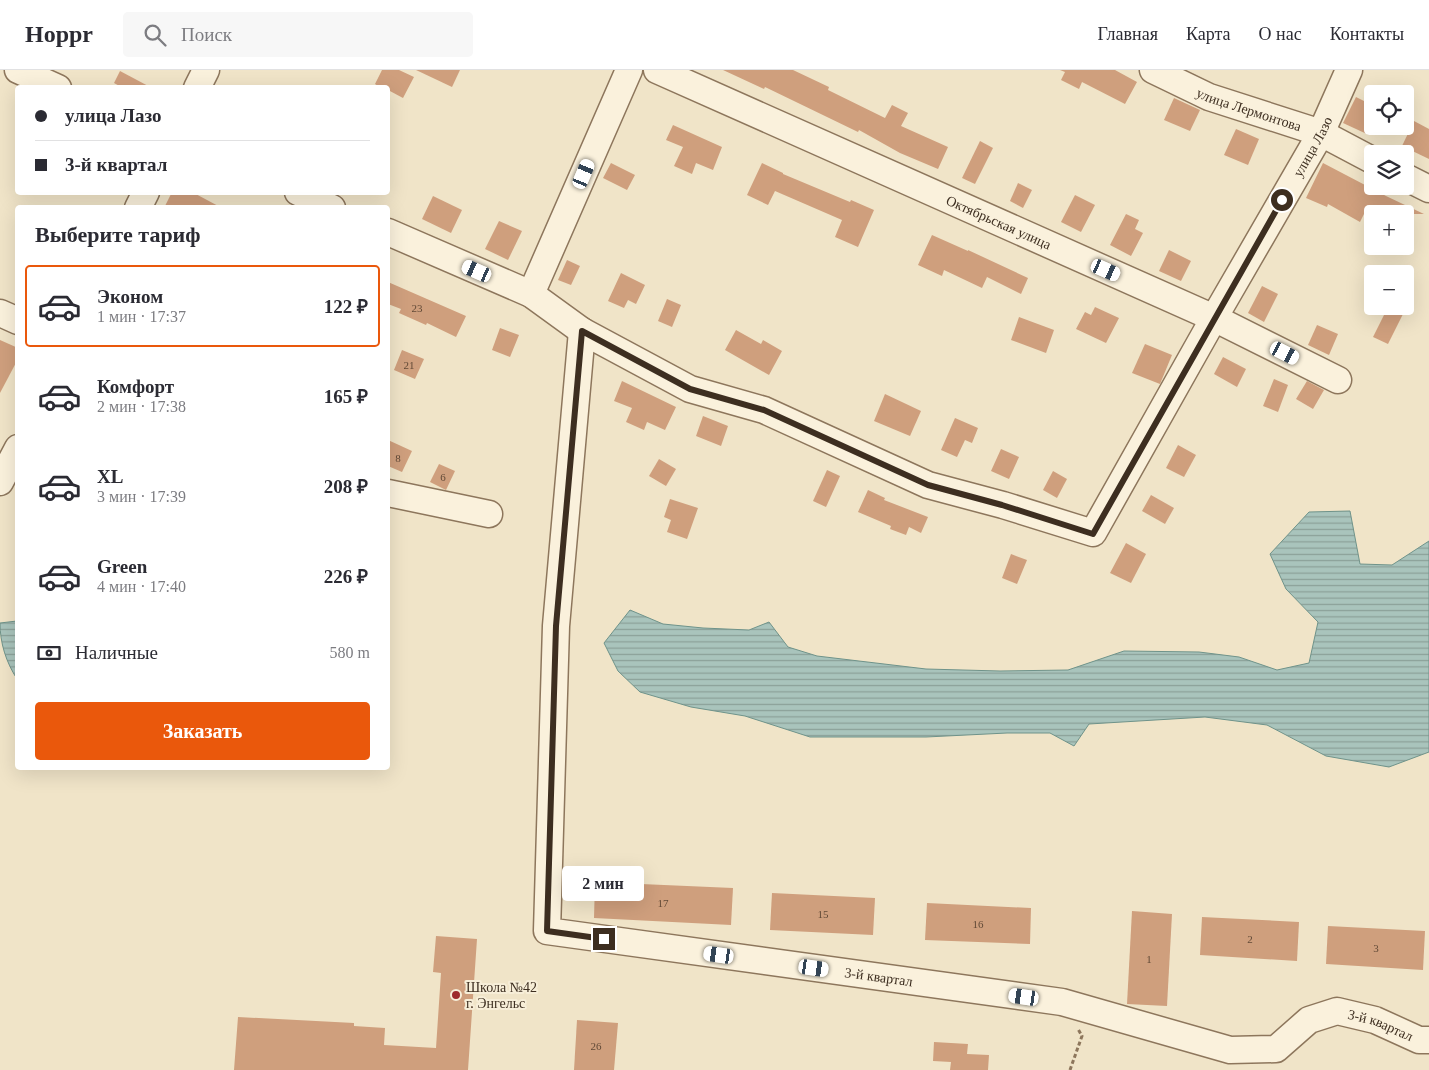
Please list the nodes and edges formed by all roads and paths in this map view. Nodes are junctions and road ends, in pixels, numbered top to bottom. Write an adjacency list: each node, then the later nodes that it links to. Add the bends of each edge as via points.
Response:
1 (18, 70): 7 (street)
2 (206, 70): 8 (street)
3 (629, 70): 16 (street)
4 (657, 70): 18 (street, Октябрьская улица)
5 (1153, 70): 9 (street, улица Лермонтова, via 1209,97)
6 (1348, 70): 9 (street, улица Лазо)
7 (51, 85)
8 (198, 85)
9 (1321, 133): 10 (street, улица Лермонтова); 18 (street, улица Лазо)
10 (1364, 156)
11 (1414, 181): 12 (street)
12 (1429, 189)
13 (304, 195): 14 (street)
14 (326, 205)
15 (390, 233): 16 (street)
16 (531, 294): 20 (street)
17 (0, 313): 19 (street)
18 (1214, 318): 20 (street, улица Лазо, via 1093,534 928,485 764,410 690,389); 21 (street, Октябрьская улица)
19 (15, 320)
20 (582, 331): 26 (street, 3-й квартал, via 556,626 547,931)
21 (1338, 380)
22 (15, 454): 23 (street)
23 (0, 482)
24 (390, 493): 25 (street)
25 (489, 514)
26 (1062, 1002): 27 (street, 3-й квартал, via 1230,1050 1276,1049 1309,1020 1337,1011 1375,1020 1419,1040); 28 (path, via 1082,1036)
27 (1429, 1040)
28 (1070, 1070)

